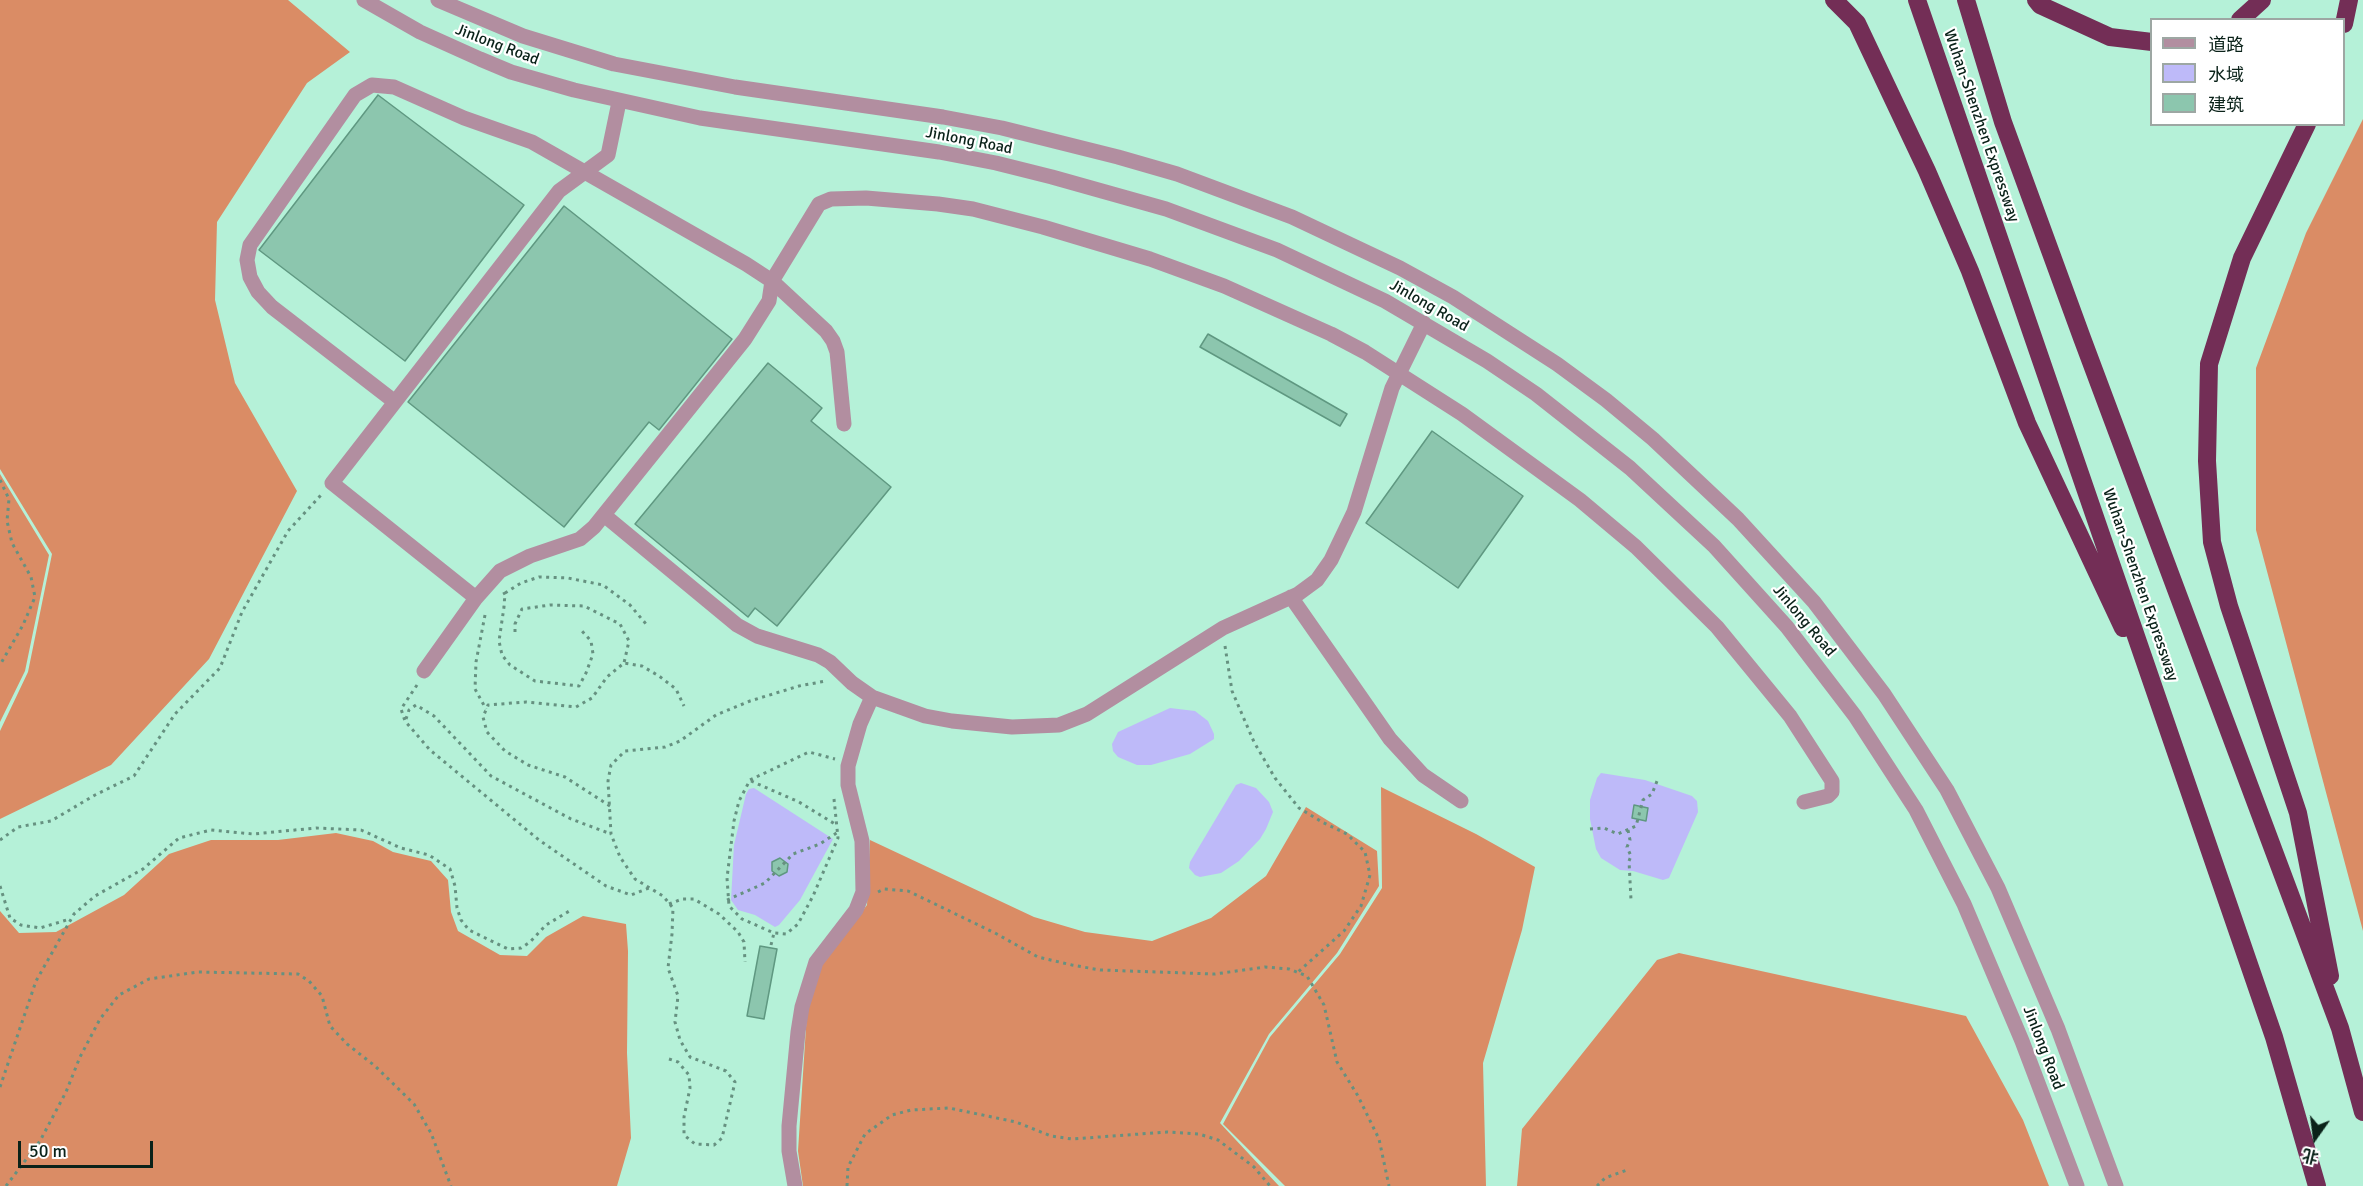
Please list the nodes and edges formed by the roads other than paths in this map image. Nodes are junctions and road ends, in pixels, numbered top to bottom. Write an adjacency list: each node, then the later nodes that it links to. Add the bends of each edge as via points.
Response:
1 (364, 0): 12 (street, Jinlong Road, via 420,32 480,59)
2 (438, 0): 32 (street, Jinlong Road, via 513,32 614,64 1002,128 1177,174 1292,217 1358,247 1453,297 1557,364 1653,439 1738,519 1814,602 1891,703 1947,790 1998,888 2058,1029)
3 (1834, 0): 25 (highway, via 1857,23 1927,171 1970,271 2027,423)
4 (1917, 0): 25 (highway, Wuhan-Shenzhen Expressway)
5 (1966, 0): 28 (highway, Wuhan-Shenzhen Expressway, via 2003,122)
6 (2036, 0): 11 (highway, via 2110,37)
7 (2262, 0): 9 (highway)
8 (2349, 0): 10 (highway)
9 (2242, 18)
10 (2344, 18)
11 (2150, 42)
12 (619, 102): 14 (street, via 608,155); 16 (street, Jinlong Road, via 731,123 939,152 1098,189 1166,209 1277,250)
13 (2306, 126): 28 (highway, via 2242,258 2209,364 2207,462 2212,542 2229,606 2298,813)
14 (585, 172): 15 (street); 18 (street, via 559,191); 18 (street, via 532,142 394,87 372,85 355,95 250,245 247,260 254,285 272,307)
15 (772, 281): 17 (street, via 824,201 866,198 973,209 1187,271 1331,334); 19 (street, via 833,341); 20 (street, via 769,301 745,339)
16 (1424, 323): 17 (street); 31 (street, Jinlong Road, via 1536,394 1630,468 1714,546 1822,671 1886,762 1943,860 2022,1041)
17 (1398, 372): 21 (street, via 1342,539 1317,580); 27 (street, via 1580,500 1636,547 1718,627 1790,716 1832,781 1828,796)
18 (395, 402): 22 (street, via 332,483)
19 (844, 424)
20 (604, 515): 22 (street, via 580,539 500,571); 24 (street, via 737,625 830,662)
21 (1291, 597): 24 (street, via 1223,628 1094,710 1059,725 1012,727 952,721); 26 (street, via 1390,739 1424,775)
22 (481, 603): 23 (street)
23 (424, 671)
24 (872, 697): 30 (street, via 840,764 862,842 863,891 860,901 816,962 802,1007 789,1126)
25 (2163, 714): 33 (highway, Wuhan-Shenzhen Expressway, via 2274,1037)
26 (1461, 801)
27 (1804, 802)
28 (2340, 1028): 29 (highway, Wuhan-Shenzhen Expressway)
29 (2363, 1112)
30 (795, 1186)
31 (2077, 1186)
32 (2116, 1186)
33 (2317, 1186)

